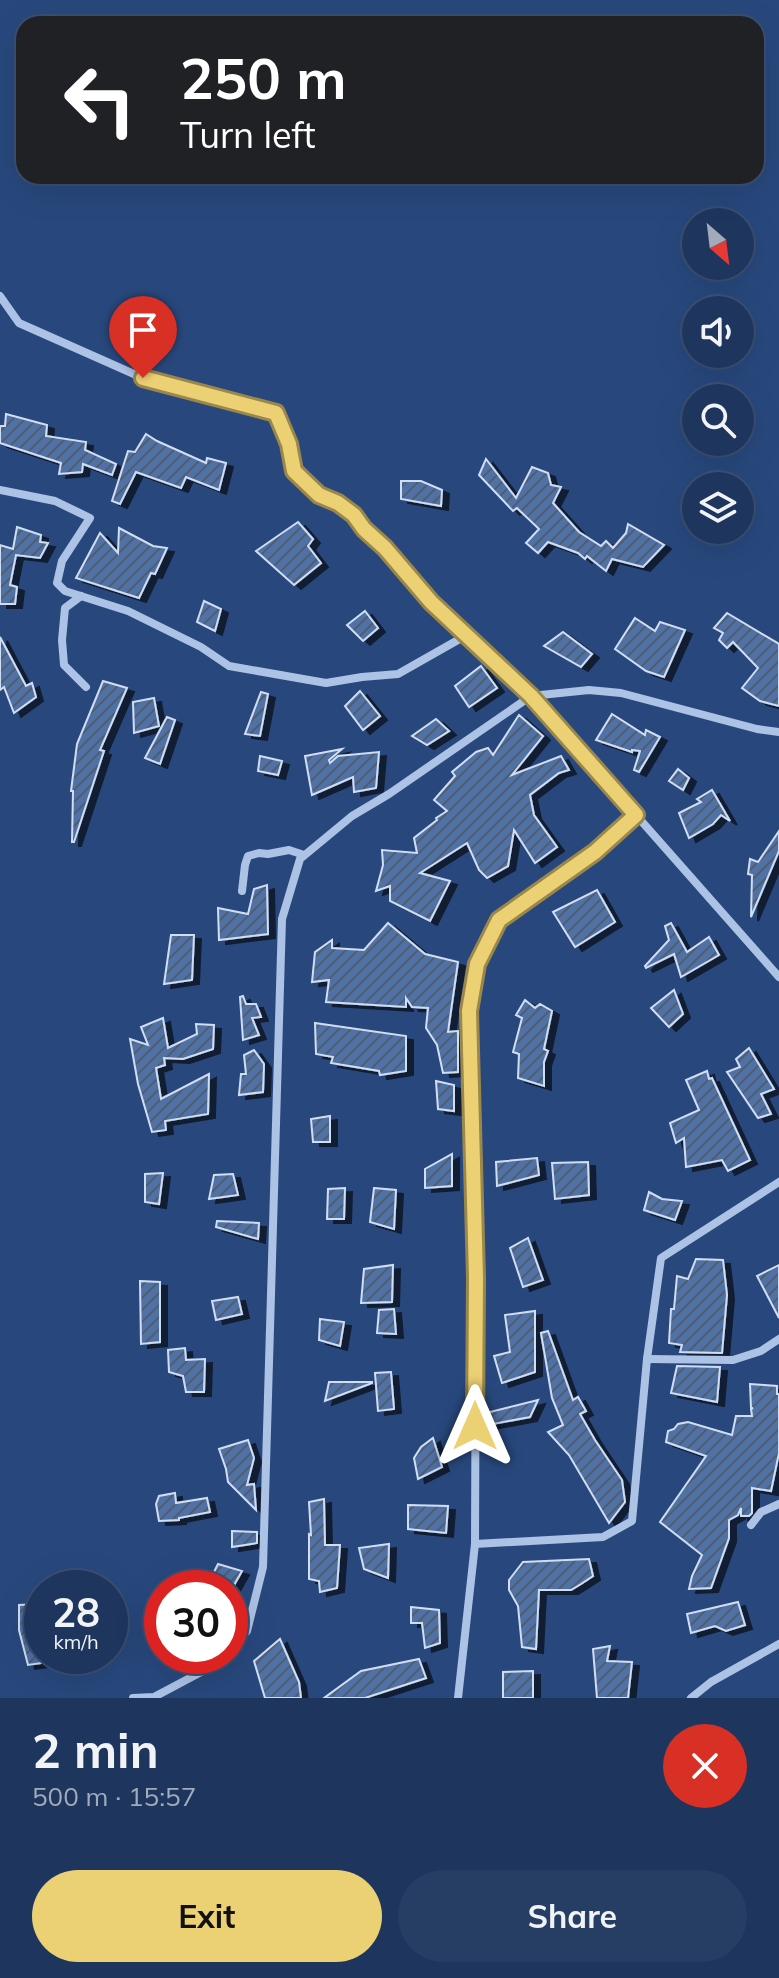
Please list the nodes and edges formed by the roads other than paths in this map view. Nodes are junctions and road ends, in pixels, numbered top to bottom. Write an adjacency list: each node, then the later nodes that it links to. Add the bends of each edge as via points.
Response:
1 (0, 296): 4 (street, via 19,323 143,378 276,413 294,471 319,495 354,515)
2 (0, 490): 3 (street, via 55,501 90,518 62,561 57,583)
3 (81, 596): 4 (street, via 128,611 229,666 326,683 398,674); 5 (street, via 65,608 62,640 64,665)
4 (465, 636): 6 (street)
5 (86, 687)
6 (531, 696): 7 (street, via 589,690 621,693); 8 (street); 9 (street, via 352,816)
7 (779, 732)
8 (636, 815): 11 (street); 17 (street, via 595,852 499,920 477,964 469,1011)
9 (304, 855): 10 (street, via 289,850 248,856); 18 (street, via 282,919 263,1567)
10 (242, 891)
11 (779, 977)
12 (779, 1182): 14 (street, via 661,1258)
13 (779, 1339): 14 (street, via 733,1360)
14 (647, 1359): 17 (street, via 632,1521 603,1537)
15 (779, 1504): 16 (street, via 761,1512)
16 (751, 1525)
17 (475, 1544): 22 (street)
18 (248, 1627)
19 (779, 1644): 23 (street)
20 (197, 1674): 21 (street, via 154,1697)
21 (133, 1698)
22 (458, 1698)
23 (691, 1698)

